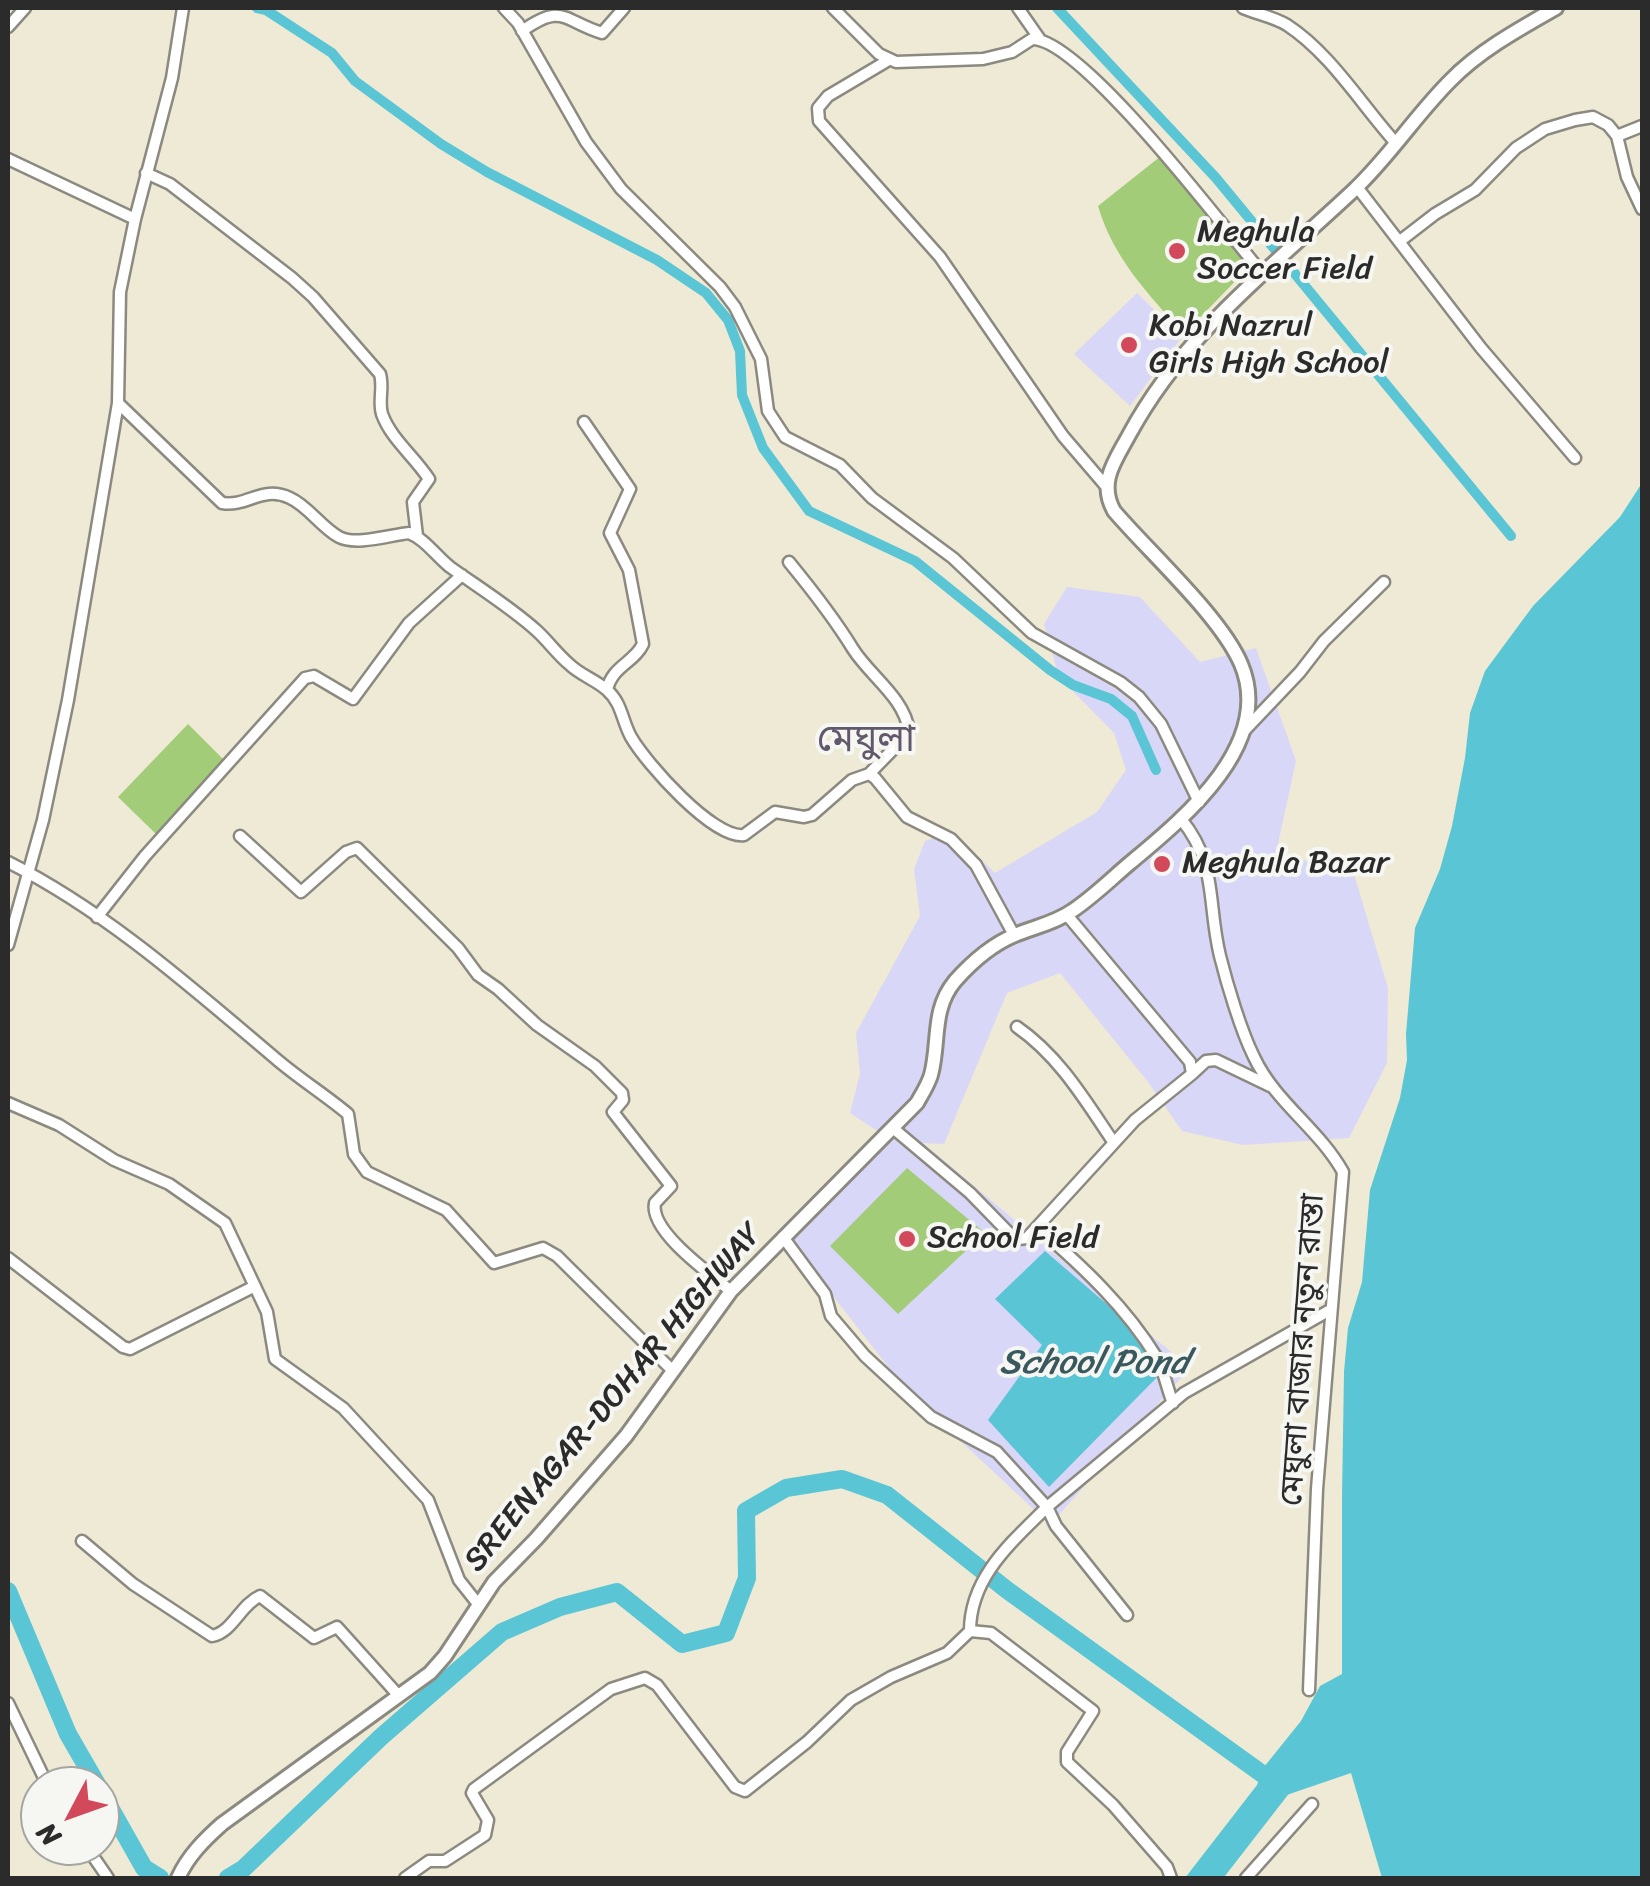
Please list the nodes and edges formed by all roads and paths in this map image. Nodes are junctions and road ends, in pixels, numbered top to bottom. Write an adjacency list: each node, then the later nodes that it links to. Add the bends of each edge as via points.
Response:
1 (25, 8): 9 (street)
2 (182, 8): 17 (street, via 172,78)
3 (504, 8): 10 (street)
4 (624, 8): 10 (street, via 602,33 558,14)
5 (833, 8): 12 (street)
6 (1018, 8): 11 (street)
7 (1243, 8): 15 (street, via 1293,30)
8 (1556, 8): 15 (main road, via 1461,71)
9 (8, 27)
10 (522, 30): 34 (street, via 620,189 735,307 761,358 768,411 785,437 840,465 1032,633 1139,698 1160,724)
11 (1040, 38): 12 (street, via 982,58); 22 (street, via 1134,120)
12 (887, 60): 26 (street, via 828,96 818,108 819,120 940,257 1063,436)
13 (1642, 126): 14 (street)
14 (1617, 136): 19 (street); 21 (street, via 1593,117 1545,129 1475,190)
15 (1395, 142): 18 (main road)
16 (8, 159): 20 (street)
17 (146, 173): 20 (street); 27 (street, via 170,184 292,278 380,374 380,409 392,435 429,479 413,502)
18 (1357, 188): 21 (street); 22 (main road)
19 (1642, 209)
20 (135, 218): 23 (street, via 120,292)
21 (1400, 242): 25 (street)
22 (1264, 269): 26 (main road, via 1180,356 1142,410)
23 (118, 403): 27 (street, via 222,503 274,494 290,498 340,538); 38 (street, via 68,700)
24 (584, 422): 31 (street, via 630,489 610,533 629,570 643,644 617,668)
25 (1576, 458)
26 (1106, 485): 32 (main road, SREENAGAR-DOHAR HIGHWAY, via 1114,511 1241,663 1250,696)
27 (417, 536): 29 (street)
28 (789, 562): 33 (street, via 908,723 906,736)
29 (462, 575): 31 (street); 40 (street, via 409,624 353,699 314,676 305,678)
30 (1384, 582): 32 (street)
31 (607, 690): 33 (street, via 639,750 668,783 738,837 775,812 812,815 852,780)
32 (1240, 736): 34 (main road, SREENAGAR-DOHAR HIGHWAY)
33 (869, 774): 41 (street, via 907,817 952,839 976,865)
34 (1199, 802): 35 (main road, SREENAGAR-DOHAR HIGHWAY)
35 (1181, 818): 39 (main road, SREENAGAR-DOHAR HIGHWAY); 45 (street, মেঘুলা বাজার নতুন রাস্তা, via 1198,839 1210,873 1220,955 1245,1036)
36 (240, 836): 53 (street, via 301,892 357,848 478,976 594,1066 622,1092 613,1112 672,1186 655,1203 654,1214 684,1252)
37 (8, 862): 38 (street)
38 (30, 873): 40 (street); 42 (street)
39 (1067, 915): 41 (main road, SREENAGAR-DOHAR HIGHWAY); 44 (street, via 1190,1062)
40 (97, 917): 55 (street, via 348,1114 354,1154 367,1172 446,1210 494,1263 542,1248 557,1256)
41 (1014, 936): 47 (main road, SREENAGAR-DOHAR HIGHWAY, via 996,944 943,998 931,1078)
42 (8, 945)
43 (1016, 1027): 48 (street, via 1057,1061)
44 (1192, 1074): 45 (street, via 1216,1060); 48 (street)
45 (1273, 1088): 54 (street, মেঘুলা বাজার নতুন রাস্তা, via 1343,1172)
46 (8, 1103): 52 (street, via 169,1184 225,1223)
47 (894, 1129): 49 (street, via 1008,1232 1027,1238); 50 (main road, SREENAGAR-DOHAR HIGHWAY)
48 (1114, 1142): 49 (street)
49 (1038, 1228): 56 (street, via 1090,1272 1144,1340 1160,1362)
50 (783, 1237): 53 (main road, SREENAGAR-DOHAR HIGHWAY); 57 (street, via 864,1356 931,1417 997,1452)
51 (8, 1258): 52 (street, via 130,1349)
52 (255, 1286): 59 (street, via 275,1360 343,1408 428,1500 460,1580)
53 (731, 1291): 55 (main road, SREENAGAR-DOHAR HIGHWAY)
54 (1330, 1310): 56 (street); 62 (street, মেঘুলা বাজার নতুন রাস্তা)
55 (673, 1371): 59 (main road, SREENAGAR-DOHAR HIGHWAY, via 626,1436)
56 (1173, 1403): 57 (street)
57 (1047, 1507): 60 (street); 61 (street, via 993,1561 970,1614)
58 (82, 1541): 63 (street, via 132,1584 212,1636 260,1596 314,1638 337,1627)
59 (478, 1604): 63 (main road, SREENAGAR-DOHAR HIGHWAY, via 446,1656)
60 (1127, 1615)
61 (970, 1631): 68 (street, via 947,1653 851,1700 745,1791 734,1787 651,1680 611,1689 474,1789 488,1820 485,1835); 69 (street, via 992,1632 1092,1711 1067,1762 1124,1817)
62 (1309, 1690)
63 (399, 1696): 67 (main road, SREENAGAR-DOHAR HIGHWAY, via 222,1824)
64 (8, 1703): 65 (street)
65 (38, 1766)
66 (1312, 1804): 70 (street)
67 (178, 1878)
68 (405, 1878)
69 (1170, 1878)
70 (1246, 1878)

